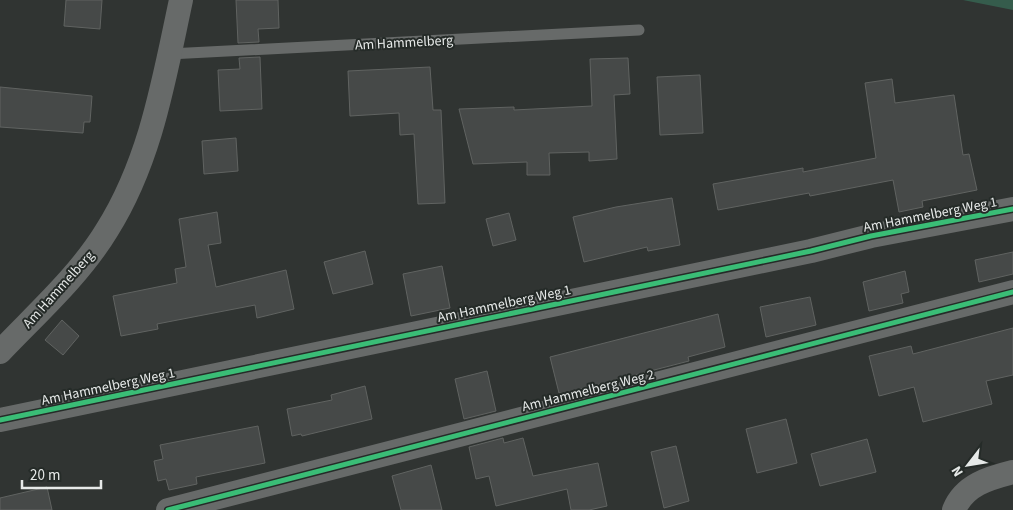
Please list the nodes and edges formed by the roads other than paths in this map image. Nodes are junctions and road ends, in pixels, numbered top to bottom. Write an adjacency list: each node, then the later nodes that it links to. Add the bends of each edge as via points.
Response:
1 (181, 0): 3 (street, Am Hammelberg)
2 (639, 30): 3 (lane, Am Hammelberg)
3 (169, 54): 6 (street, Am Hammelberg, via 152,129 139,167 107,231 81,266)
4 (1013, 209): 7 (street, Am Hammelberg Weg 1, via 871,236)
5 (1013, 292): 9 (street, Am Hammelberg Weg 2)
6 (0, 352)
7 (0, 420)
8 (1013, 472): 10 (street, via 987,479 970,488)
9 (168, 510)
10 (954, 510)

